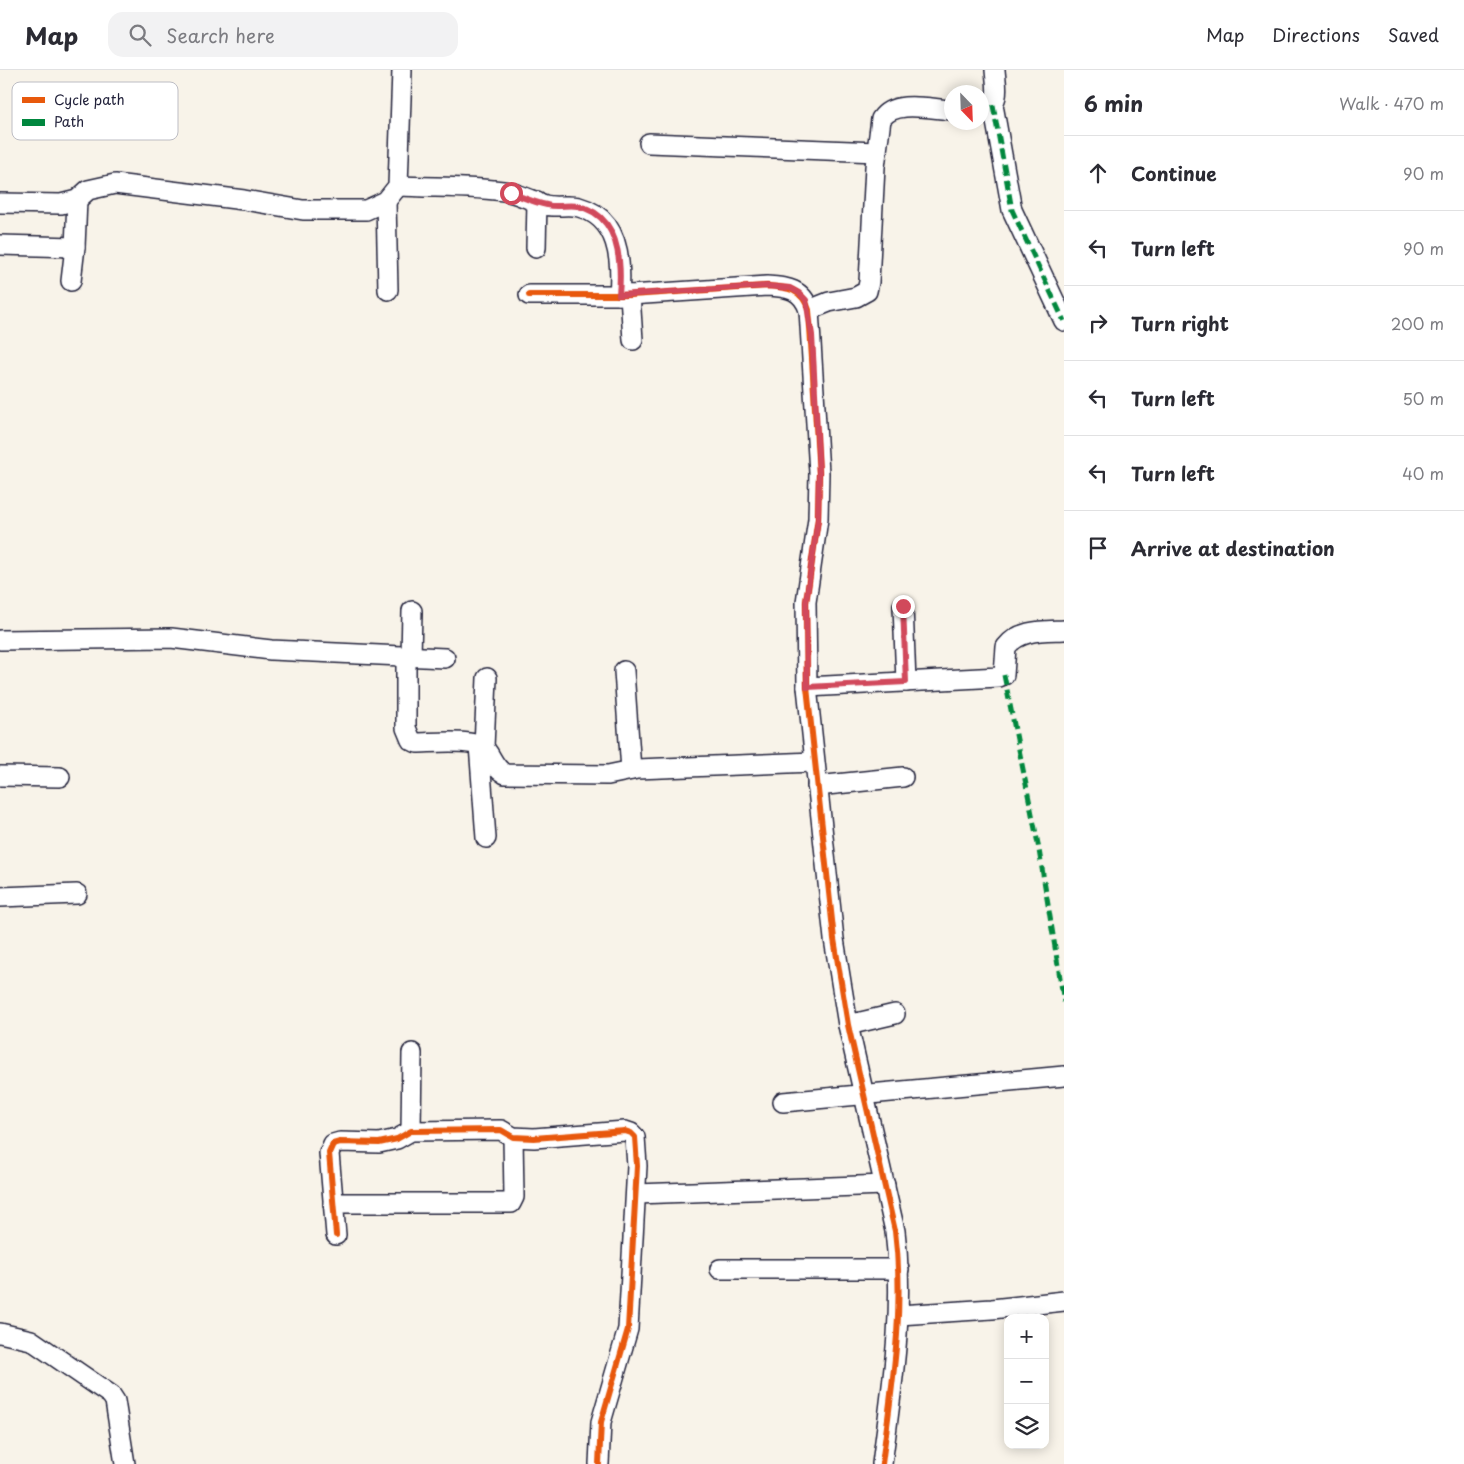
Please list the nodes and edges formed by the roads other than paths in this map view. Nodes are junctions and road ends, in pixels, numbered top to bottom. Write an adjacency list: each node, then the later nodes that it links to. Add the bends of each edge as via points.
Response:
1 (402, 70): 8 (street)
2 (995, 70): 3 (street, via 997,93)
3 (989, 104)
4 (944, 110): 7 (street, via 891,109 881,119)
5 (989, 115): 21 (street, via 1012,210)
6 (649, 143): 7 (street)
7 (877, 152): 20 (street, via 867,291)
8 (398, 186): 10 (street); 11 (street, via 496,191)
9 (77, 200): 10 (street, via 88,190 115,184 303,210 366,210); 12 (street, via 61,204); 14 (street)
10 (386, 201): 17 (street)
11 (537, 202): 15 (street); 19 (street, via 548,206 577,206 594,212 610,228 619,254)
12 (0, 203)
13 (0, 245): 14 (street)
14 (75, 247): 16 (street)
15 (536, 248)
16 (71, 282)
17 (388, 290)
18 (529, 295): 19 (street)
19 (625, 295): 20 (street, via 767,286 790,288 799,293); 22 (street)
20 (809, 310): 32 (street, via 819,473 818,519 806,602)
21 (1064, 321)
22 (633, 340)
23 (903, 606): 31 (street)
24 (412, 611): 27 (street)
25 (1064, 630): 31 (street, via 1029,632 1017,638 1006,648 1004,675)
26 (0, 640): 27 (street, via 171,638 271,650)
27 (408, 657): 28 (street); 33 (street, via 406,728 411,740 417,743 465,742)
28 (445, 658)
29 (624, 671): 35 (street)
30 (487, 678): 33 (street)
31 (906, 682): 32 (street)
32 (807, 687): 34 (street)
33 (481, 746): 35 (street, via 505,774 608,775); 40 (street)
34 (814, 762): 35 (street); 39 (street)
35 (631, 770)
36 (0, 776): 37 (street)
37 (60, 777)
38 (902, 777): 39 (street)
39 (817, 786): 44 (street, via 834,939)
40 (486, 838)
41 (77, 894): 42 (street)
42 (0, 897)
43 (895, 1014): 44 (street)
44 (848, 1025): 47 (street)
45 (412, 1053): 49 (street)
46 (1064, 1076): 47 (street)
47 (865, 1093): 48 (street); 51 (street)
48 (783, 1102)
49 (411, 1131): 50 (street, via 501,1130); 53 (street, via 398,1139 379,1143 333,1144 329,1153)
50 (513, 1137): 52 (street, via 631,1133 635,1137); 53 (street, via 514,1197 511,1203)
51 (885, 1185): 52 (street); 56 (street)
52 (636, 1194): 61 (street, via 628,1329 601,1422)
53 (333, 1202): 54 (street)
54 (336, 1235)
55 (720, 1269): 56 (street)
56 (900, 1269): 58 (street)
57 (1064, 1301): 58 (street)
58 (899, 1315): 62 (street)
59 (0, 1333): 60 (street, via 31,1340 110,1395 114,1401)
60 (125, 1464)
61 (599, 1464)
62 (882, 1464)

